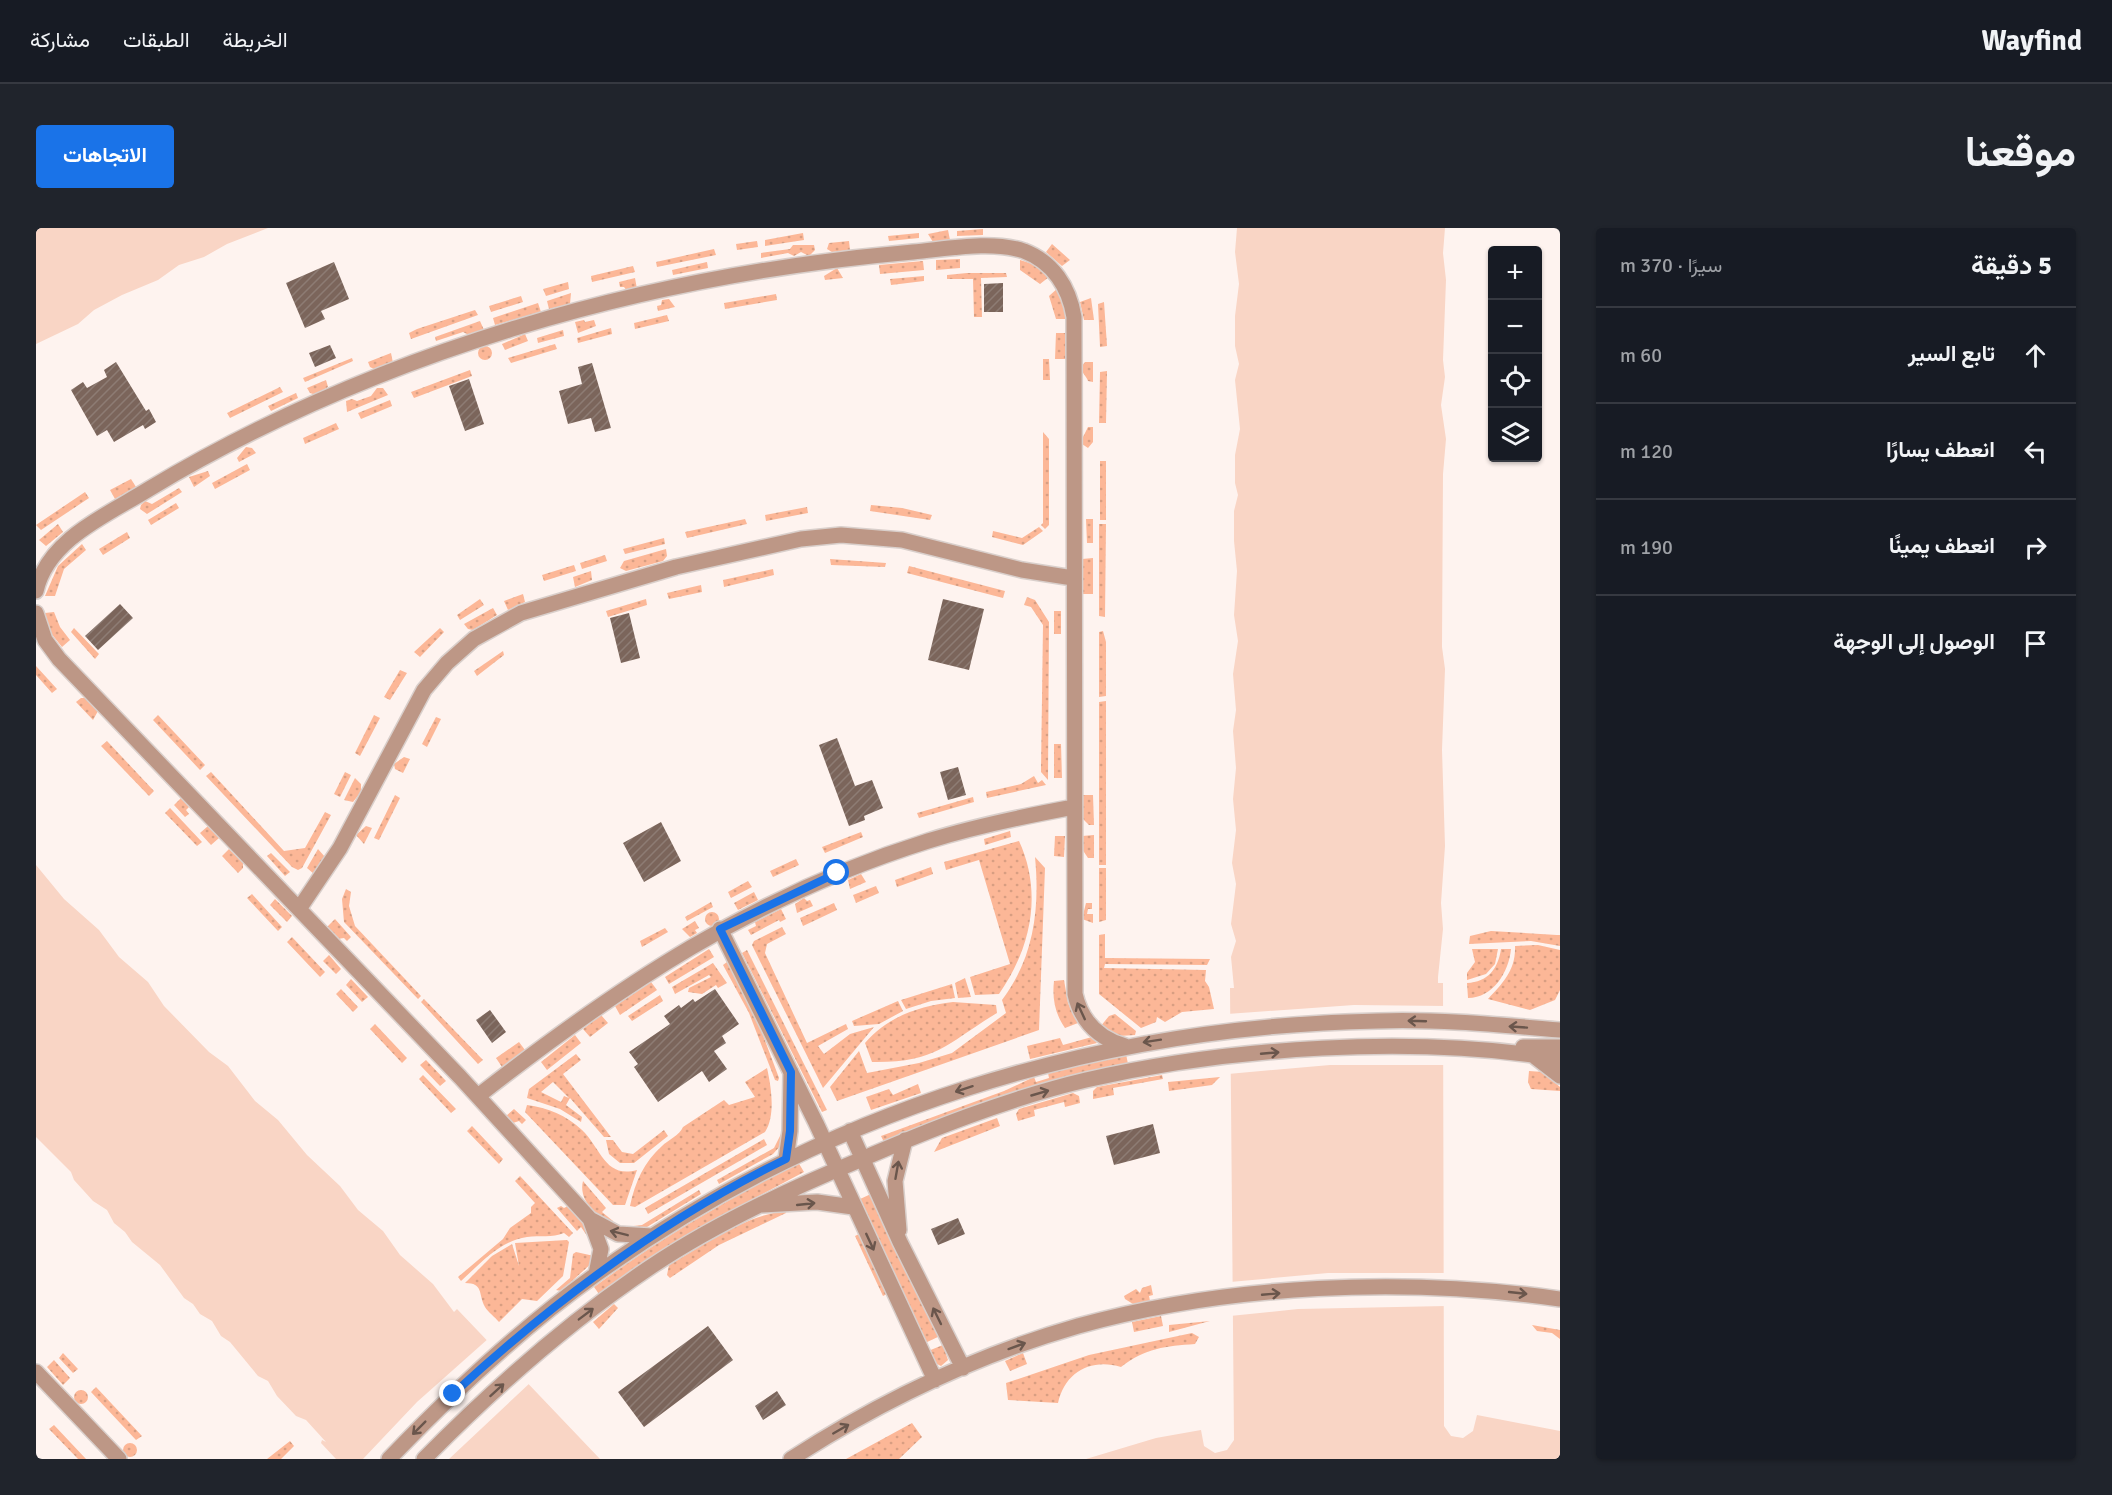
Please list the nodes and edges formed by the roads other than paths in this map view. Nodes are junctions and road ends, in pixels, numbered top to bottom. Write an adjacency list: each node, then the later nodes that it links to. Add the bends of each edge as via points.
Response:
1 (1073, 578): 2 (street, via 1072,307 1066,288 1047,264 1023,251 998,247 888,254 737,275 588,308 436,355 295,412 167,478 64,544 48,560); 4 (street); 5 (street, via 1022,570 902,540 831,535 676,567 521,613 474,639 424,690 336,856)
2 (36, 591)
3 (36, 613): 5 (street, via 45,640 59,659)
4 (1074, 807): 6 (street, via 988,824 898,851 807,886); 8 (street, one-way to 4, via 1095,1031 1080,1010 1075,994)
5 (299, 909): 15 (street)
6 (720, 929): 13 (street); 15 (street, via 616,993)
7 (1559, 1029): 8 (street, one-way to 8, via 1380,1021 1210,1032)
8 (1125, 1046): 16 (street, one-way to 16, via 1008,1074)
9 (1560, 1047): 10 (street, via 1531,1046)
10 (1506, 1053): 11 (street); 17 (street, one-way to 10, via 1067,1085 1212,1059 1357,1048)
11 (1532, 1054): 12 (street); 14 (street)
12 (1560, 1059)
13 (791, 1072): 18 (street); 20 (street)
14 (1560, 1076)
15 (478, 1096): 24 (street)
16 (850, 1131): 18 (street); 19 (street)
17 (905, 1140): 19 (street); 26 (street, one-way to 17, via 895,1181)
18 (825, 1142): 20 (street); 21 (street)
19 (862, 1158): 21 (street); 26 (street)
20 (786, 1159): 25 (street)
21 (837, 1169): 22 (street); 23 (street)
22 (759, 1204): 23 (street, one-way to 23, via 817,1202); 34 (street, one-way to 22, via 577,1320 651,1267)
23 (853, 1207): 31 (street, one-way to 31)
24 (590, 1219): 25 (street, one-way to 24, via 618,1233); 27 (street, via 601,1249)
25 (652, 1236): 27 (street)
26 (900, 1242): 29 (street, one-way to 26)
27 (596, 1274): 33 (street, one-way to 33, via 453,1394)
28 (1560, 1299): 29 (street, one-way to 28, via 1088,1324 1213,1300 1326,1290 1477,1290)
29 (963, 1368): 31 (street)
30 (36, 1372): 32 (street)
31 (934, 1380): 35 (street, one-way to 31)
32 (118, 1459)
33 (389, 1459)
34 (424, 1459)
35 (791, 1459)

